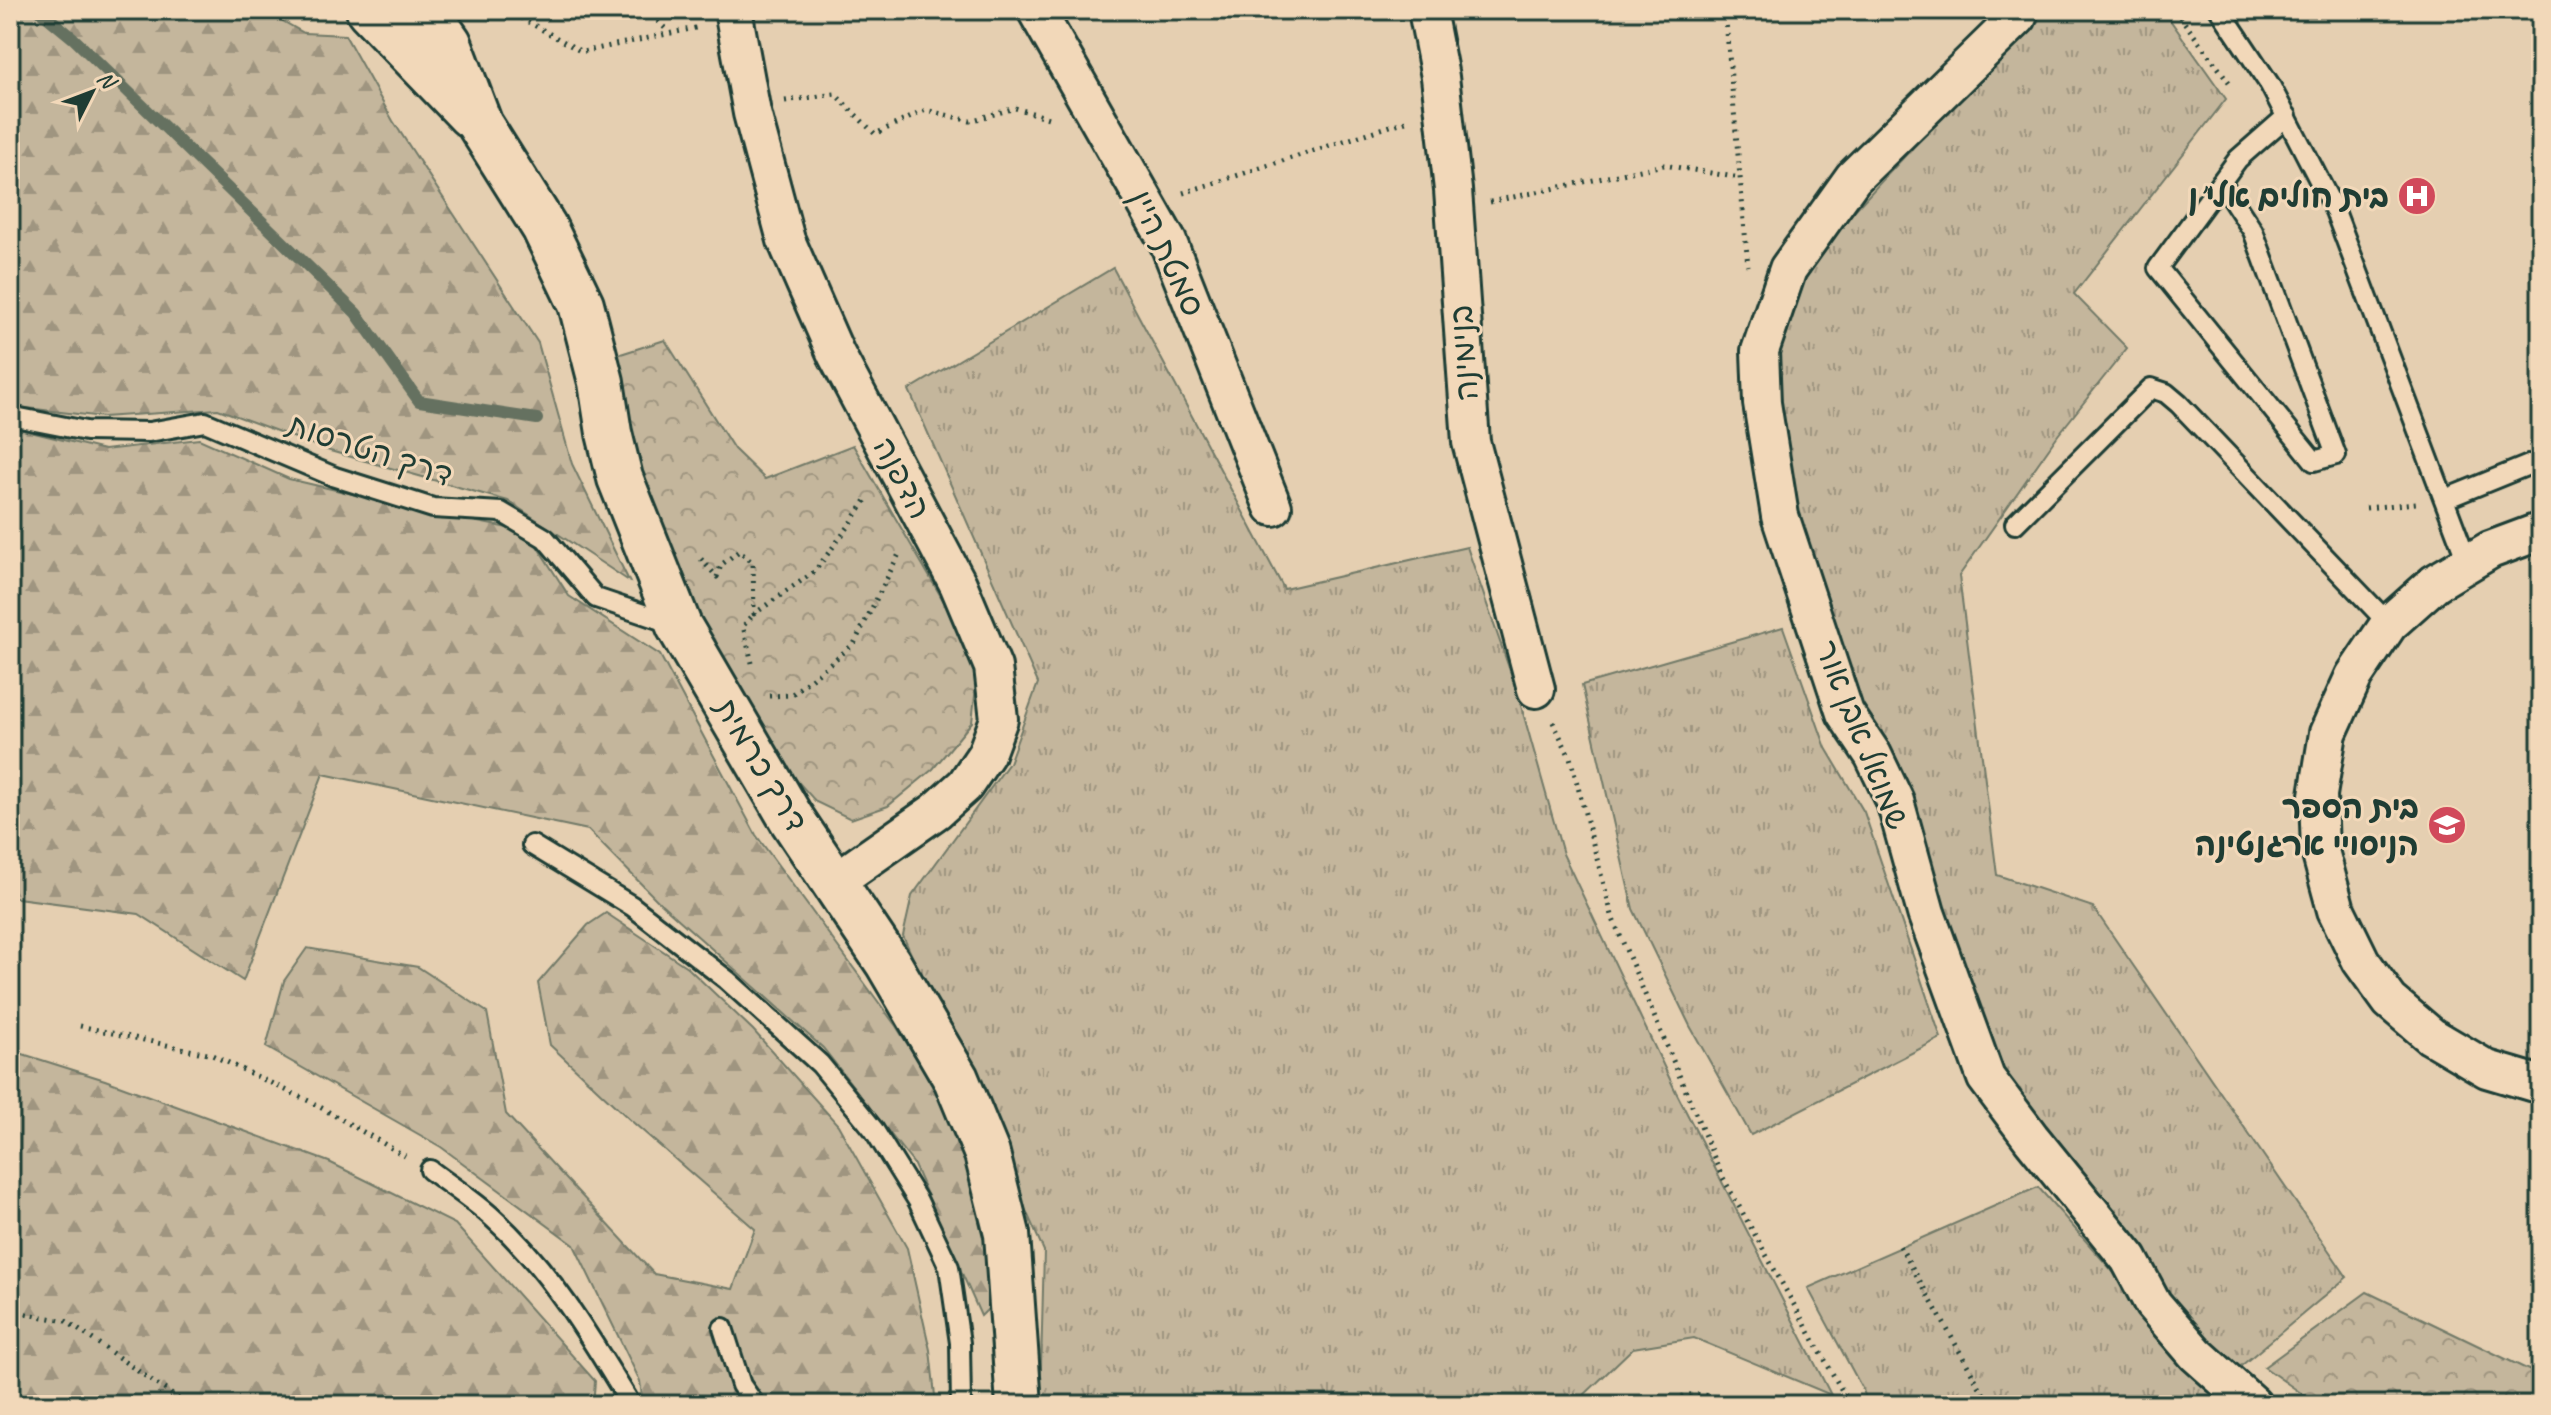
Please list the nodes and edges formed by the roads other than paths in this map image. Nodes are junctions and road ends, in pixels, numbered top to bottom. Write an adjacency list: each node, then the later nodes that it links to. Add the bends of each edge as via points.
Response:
1 (369, 10): 9 (street, דרך כרמית)
2 (426, 10): 9 (street, דרך כרמית, via 449,43)
3 (1036, 10): 14 (street, סמטת היין, via 1168,242)
4 (1427, 10): 20 (street, בנימינה, via 1444,109 1471,442)
5 (2020, 10): 30 (street, שמואל אבן אור, via 1853,178 1788,269 1760,351 1762,403 1780,516 1845,713 1895,801 1926,913 1986,1078 2129,1259 2153,1304 2196,1354)
6 (2220, 10): 8 (lane)
7 (734, 15): 22 (street, הדפנה, via 750,106 786,240 836,354 958,584 993,667 999,719 986,754 965,785)
8 (2287, 116): 10 (lane, via 2238,159); 13 (lane, via 2335,211)
9 (480, 125): 19 (street, דרך כרמית, via 544,227 581,304 620,478)
10 (2221, 182): 10 (lane, via 2158,268 2314,461 2336,455 2253,231)
11 (10, 416): 19 (lane, דרך הטרסות, via 86,431 149,432 205,422 335,477 433,508 501,512 545,538 596,598)
12 (2541, 460): 13 (lane)
13 (2445, 499): 17 (lane)
14 (1273, 507)
15 (2015, 524): 18 (lane, via 2151,388 2179,404)
16 (2541, 531): 17 (street)
17 (2468, 563): 18 (street, via 2435,583)
18 (2389, 624): 23 (street, via 2354,676 2328,733 2318,795 2320,851 2336,910 2361,961 2390,1001 2431,1036 2487,1069)
19 (679, 626): 22 (street, דרך כרמית)
20 (1536, 689)
21 (532, 845): 28 (lane, via 632,906 727,980 820,1064 874,1130 918,1201 949,1267 960,1343)
22 (833, 883): 29 (street, דרך כרמית, via 888,963 956,1079 987,1154 1007,1234)
23 (2541, 1085)
24 (430, 1170): 26 (lane, via 494,1218 541,1270 585,1329)
25 (723, 1328): 27 (lane, via 741,1385)
26 (628, 1405)
27 (755, 1405)
28 (961, 1405)
29 (1019, 1405)
30 (2253, 1405)

